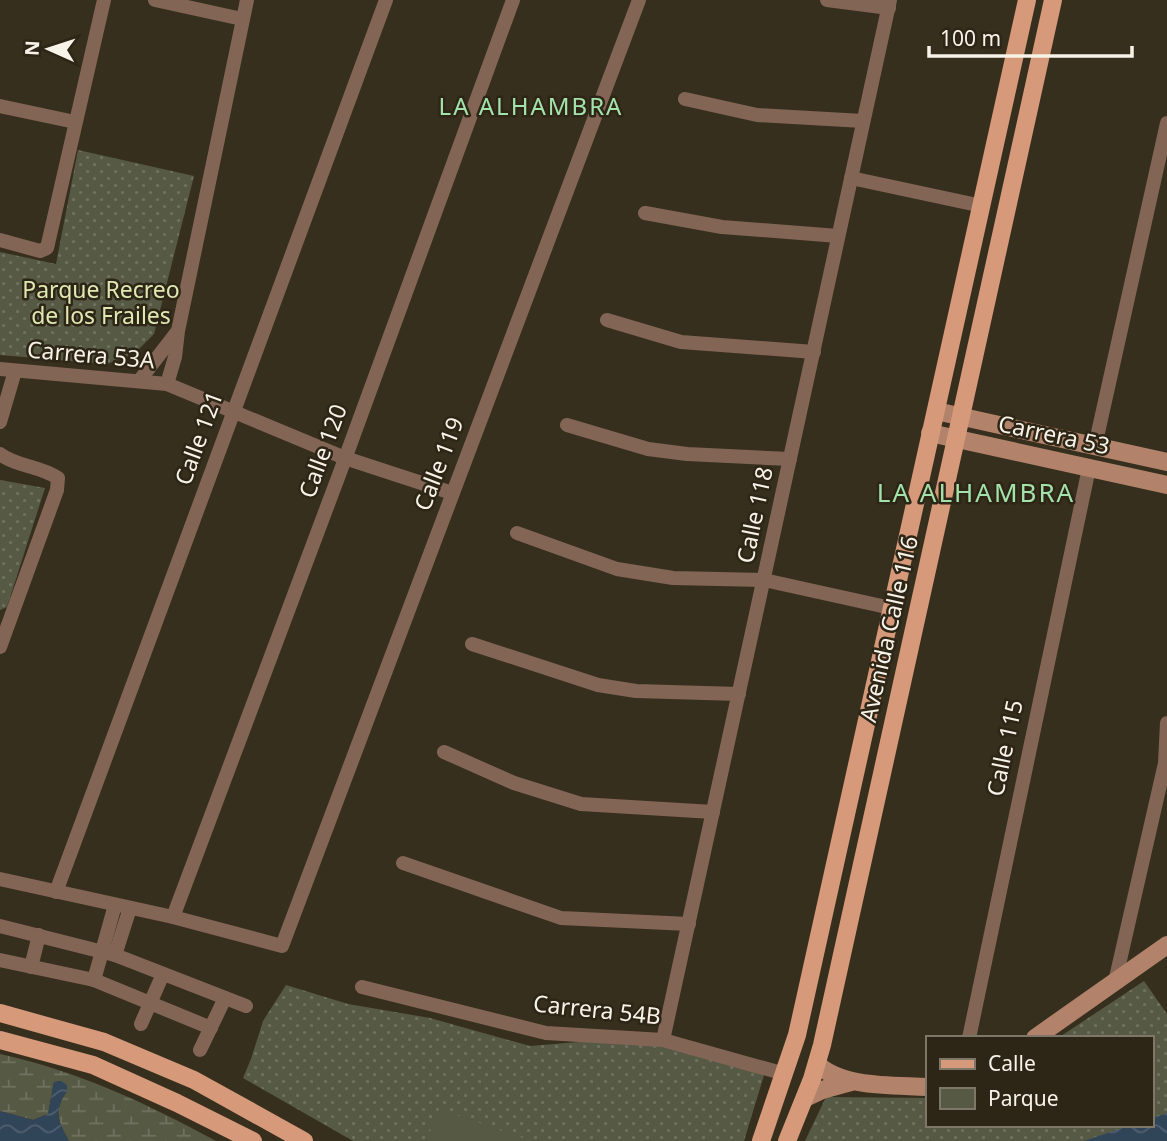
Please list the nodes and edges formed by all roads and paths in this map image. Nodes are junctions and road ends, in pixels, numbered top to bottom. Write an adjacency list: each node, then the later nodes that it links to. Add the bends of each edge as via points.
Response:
1 (104, 0): 15 (street)
2 (155, 0): 11 (street)
3 (247, 0): 11 (street)
4 (386, 0): 29 (street, Calle 121)
5 (513, 0): 37 (street, Calle 120)
6 (639, 0): 42 (street, Calle 119)
7 (827, 0): 10 (street)
8 (1027, 0): 18 (main road, Avenida Calle 116)
9 (1054, 0): 30 (main road, Avenida Calle 116)
10 (889, 4): 14 (street, Calle 118)
11 (242, 19): 23 (street)
12 (685, 99): 14 (street, via 757,116)
13 (0, 106): 15 (street)
14 (863, 121): 17 (street, Calle 118)
15 (75, 122): 21 (street, via 44,250)
16 (1167, 124): 35 (street)
17 (851, 178): 18 (street); 20 (street, Calle 118)
18 (982, 206): 28 (main road, Avenida Calle 116)
19 (645, 213): 20 (street, via 735,228)
20 (838, 236): 24 (street, Calle 118)
21 (0, 240)
22 (607, 320): 24 (street, via 681,342)
23 (178, 331): 26 (street); 27 (street)
24 (814, 352): 38 (street, Calle 118)
25 (8, 370): 26 (street, Carrera 53A); 31 (street)
26 (139, 381): 27 (street, Carrera 53A)
27 (167, 384): 29 (street, Carrera 53A)
28 (936, 411): 30 (main road, Carrera 53); 33 (main road, Avenida Calle 116)
29 (233, 413): 37 (street, Carrera 53A); 55 (street, Calle 121)
30 (962, 416): 34 (main road, Avenida Calle 116); 35 (main road, Carrera 53)
31 (0, 422)
32 (567, 425): 38 (street, via 648,449)
33 (930, 433): 34 (main road, Carrera 53); 45 (main road, Avenida Calle 116)
34 (957, 438): 40 (main road, Carrera 53); 80 (main road, Avenida Calle 116)
35 (1095, 446): 39 (main road, Carrera 53)
36 (0, 454): 46 (street, via 58,478)
37 (345, 458): 42 (street, Carrera 53A); 57 (street, Calle 120)
38 (790, 459): 44 (street, Calle 118)
39 (1167, 462)
40 (1089, 468): 41 (main road, Carrera 53); 75 (street, Calle 115)
41 (1167, 485)
42 (452, 494): 57 (street, Calle 119, via 282,946)
43 (517, 533): 44 (street, via 617,569 673,578)
44 (764, 580): 45 (street); 49 (street, Calle 118)
45 (891, 608): 81 (main road, Avenida Calle 116)
46 (5, 620): 48 (street)
47 (472, 644): 49 (street, via 598,685 636,691)
48 (0, 647)
49 (739, 694): 52 (street, Calle 118)
50 (1167, 723): 67 (street, via 1165,763)
51 (444, 752): 52 (street, via 514,783 581,804)
52 (713, 812): 58 (street, Calle 118)
53 (402, 863): 58 (street, via 561,918)
54 (0, 879): 55 (street)
55 (55, 892): 56 (street)
56 (122, 906): 57 (street); 62 (street)
57 (173, 917)
58 (689, 924): 78 (street, Calle 118)
59 (0, 926): 60 (street)
60 (39, 935): 62 (street); 64 (street)
61 (1167, 945): 67 (main road)
62 (108, 953): 65 (street); 66 (street)
63 (0, 960): 64 (street)
64 (31, 967): 66 (street)
65 (163, 974): 69 (street); 70 (street)
66 (94, 980): 70 (street)
67 (1115, 982): 76 (main road)
68 (362, 987): 78 (street, Carrera 54B, via 546,1033)
69 (225, 998): 71 (street); 74 (street)
70 (152, 1003): 73 (street); 74 (street)
71 (246, 1006)
72 (0, 1013): 86 (main road, via 104,1042 194,1080)
73 (141, 1024)
74 (211, 1028): 79 (street)
75 (969, 1036)
76 (1038, 1036)
77 (0, 1040): 85 (main road, via 93,1065)
78 (663, 1040): 81 (street, Carrera 54B)
79 (200, 1050)
80 (817, 1064): 82 (main road, via 833,1076); 84 (main road, Avenida Calle 116)
81 (785, 1074): 87 (main road, Avenida Calle 116)
82 (855, 1082): 83 (main road); 84 (main road)
83 (926, 1087)
84 (805, 1098): 88 (main road, Avenida Calle 116)
85 (253, 1141)
86 (304, 1141)
87 (761, 1141)
88 (787, 1141)

